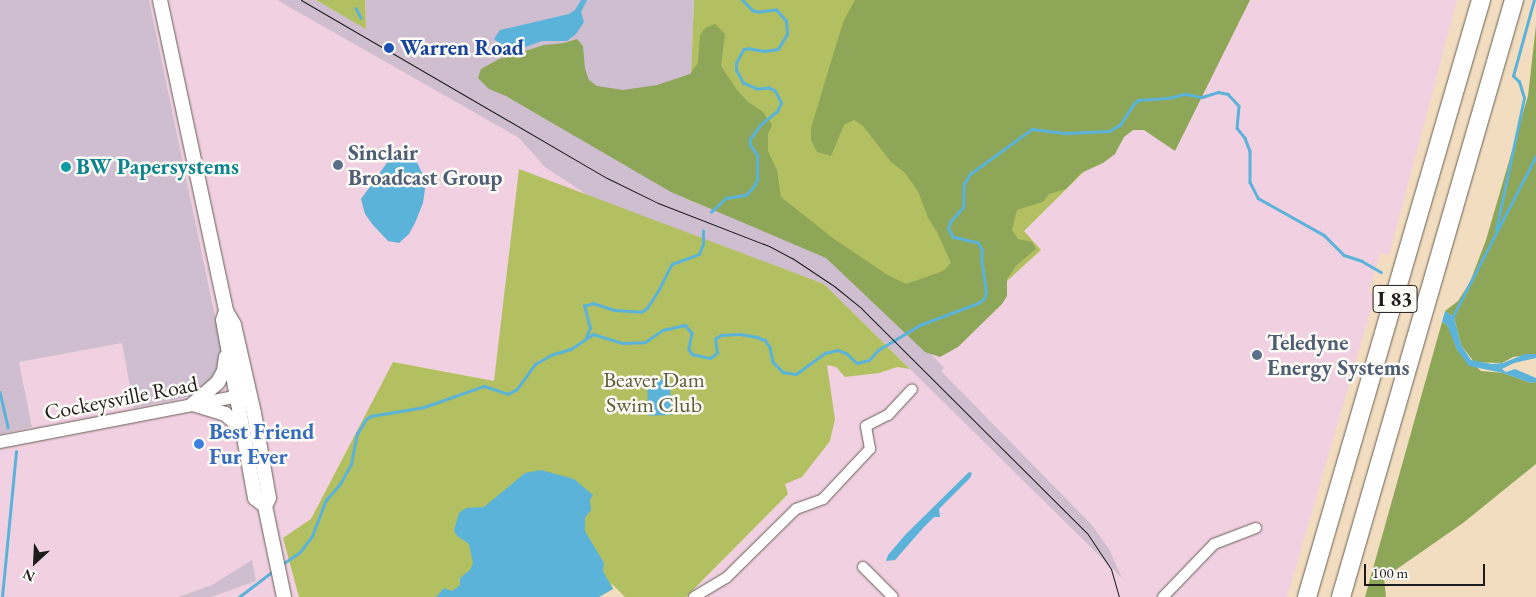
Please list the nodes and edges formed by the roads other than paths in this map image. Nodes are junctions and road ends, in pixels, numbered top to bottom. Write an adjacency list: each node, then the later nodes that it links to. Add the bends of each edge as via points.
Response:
1 (160, 0): 4 (main road)
2 (1482, 0): 19 (highway, I 83)
3 (1514, 0): 20 (highway, I 83)
4 (226, 311): 5 (main road, via 223,320); 7 (main road, via 234,325)
5 (227, 344): 8 (main road); 9 (main road, via 221,378)
6 (912, 389): 16 (street, via 888,415 866,426 870,450 823,499 796,509 726,578)
7 (250, 394): 8 (street, Cockeysville Road); 12 (main road, via 269,498)
8 (235, 396): 9 (street, Cockeysville Road); 11 (main road)
9 (193, 404): 10 (street, Cockeysville Road); 11 (main road, via 218,411 231,419 237,424)
10 (0, 442)
11 (245, 447): 12 (main road, via 255,498)
12 (265, 506): 15 (main road)
13 (1256, 528): 18 (street, via 1214,544)
14 (863, 568): 17 (street)
15 (283, 591)
16 (694, 597)
17 (893, 597)
18 (1163, 597)
19 (1307, 597)
20 (1341, 597)

